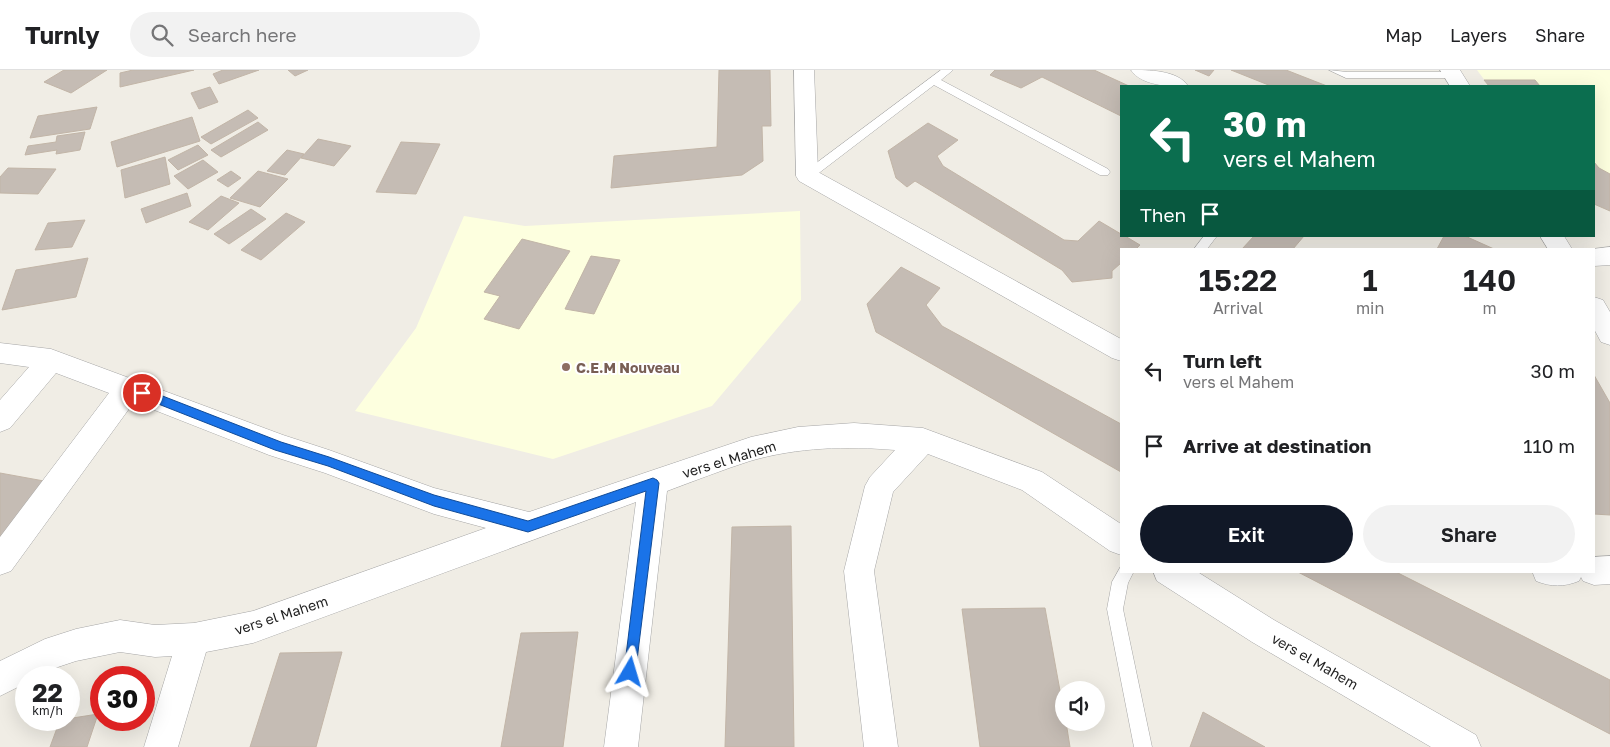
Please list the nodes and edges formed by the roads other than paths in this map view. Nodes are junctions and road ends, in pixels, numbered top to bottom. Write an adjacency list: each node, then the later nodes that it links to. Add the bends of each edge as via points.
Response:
1 (804, 70): 11 (street)
2 (948, 70): 7 (lane)
3 (1141, 70): 8 (street)
4 (1334, 70): 5 (lane)
5 (1346, 75): 6 (lane); 9 (lane)
6 (1455, 77)
7 (934, 81): 10 (lane); 11 (lane)
8 (1176, 85)
9 (1369, 85)
10 (1104, 172)
11 (807, 176): 20 (street)
12 (1210, 237): 14 (lane)
13 (1553, 237): 15 (street)
14 (1201, 248)
15 (1559, 248)
16 (1610, 256): 17 (street)
17 (1595, 257)
18 (1595, 309): 19 (street)
19 (1610, 335)
20 (1120, 350)
21 (0, 353): 22 (street)
22 (51, 360): 23 (street); 24 (street)
23 (128, 389): 27 (street, via 434,501); 29 (street)
24 (0, 420)
25 (923, 440): 26 (street, vers el Mahem, via 854,435 798,439 751,449); 28 (street, vers el Mahem, via 1032,481); 38 (street, via 880,486 859,571)
26 (653, 483): 27 (street, vers el Mahem); 37 (street)
27 (528, 526): 34 (street, vers el Mahem, via 253,627)
28 (1120, 540)
29 (0, 561)
30 (1610, 570): 31 (street)
31 (1595, 571)
32 (1125, 573): 39 (lane, via 1115,609)
33 (1171, 573): 40 (street, vers el Mahem, via 1263,631)
34 (194, 639): 35 (street, vers el Mahem, via 155,641 120,636 76,645 45,655); 36 (street)
35 (0, 679)
36 (161, 747)
37 (621, 747)
38 (881, 747)
39 (1143, 747)
40 (1464, 747)

